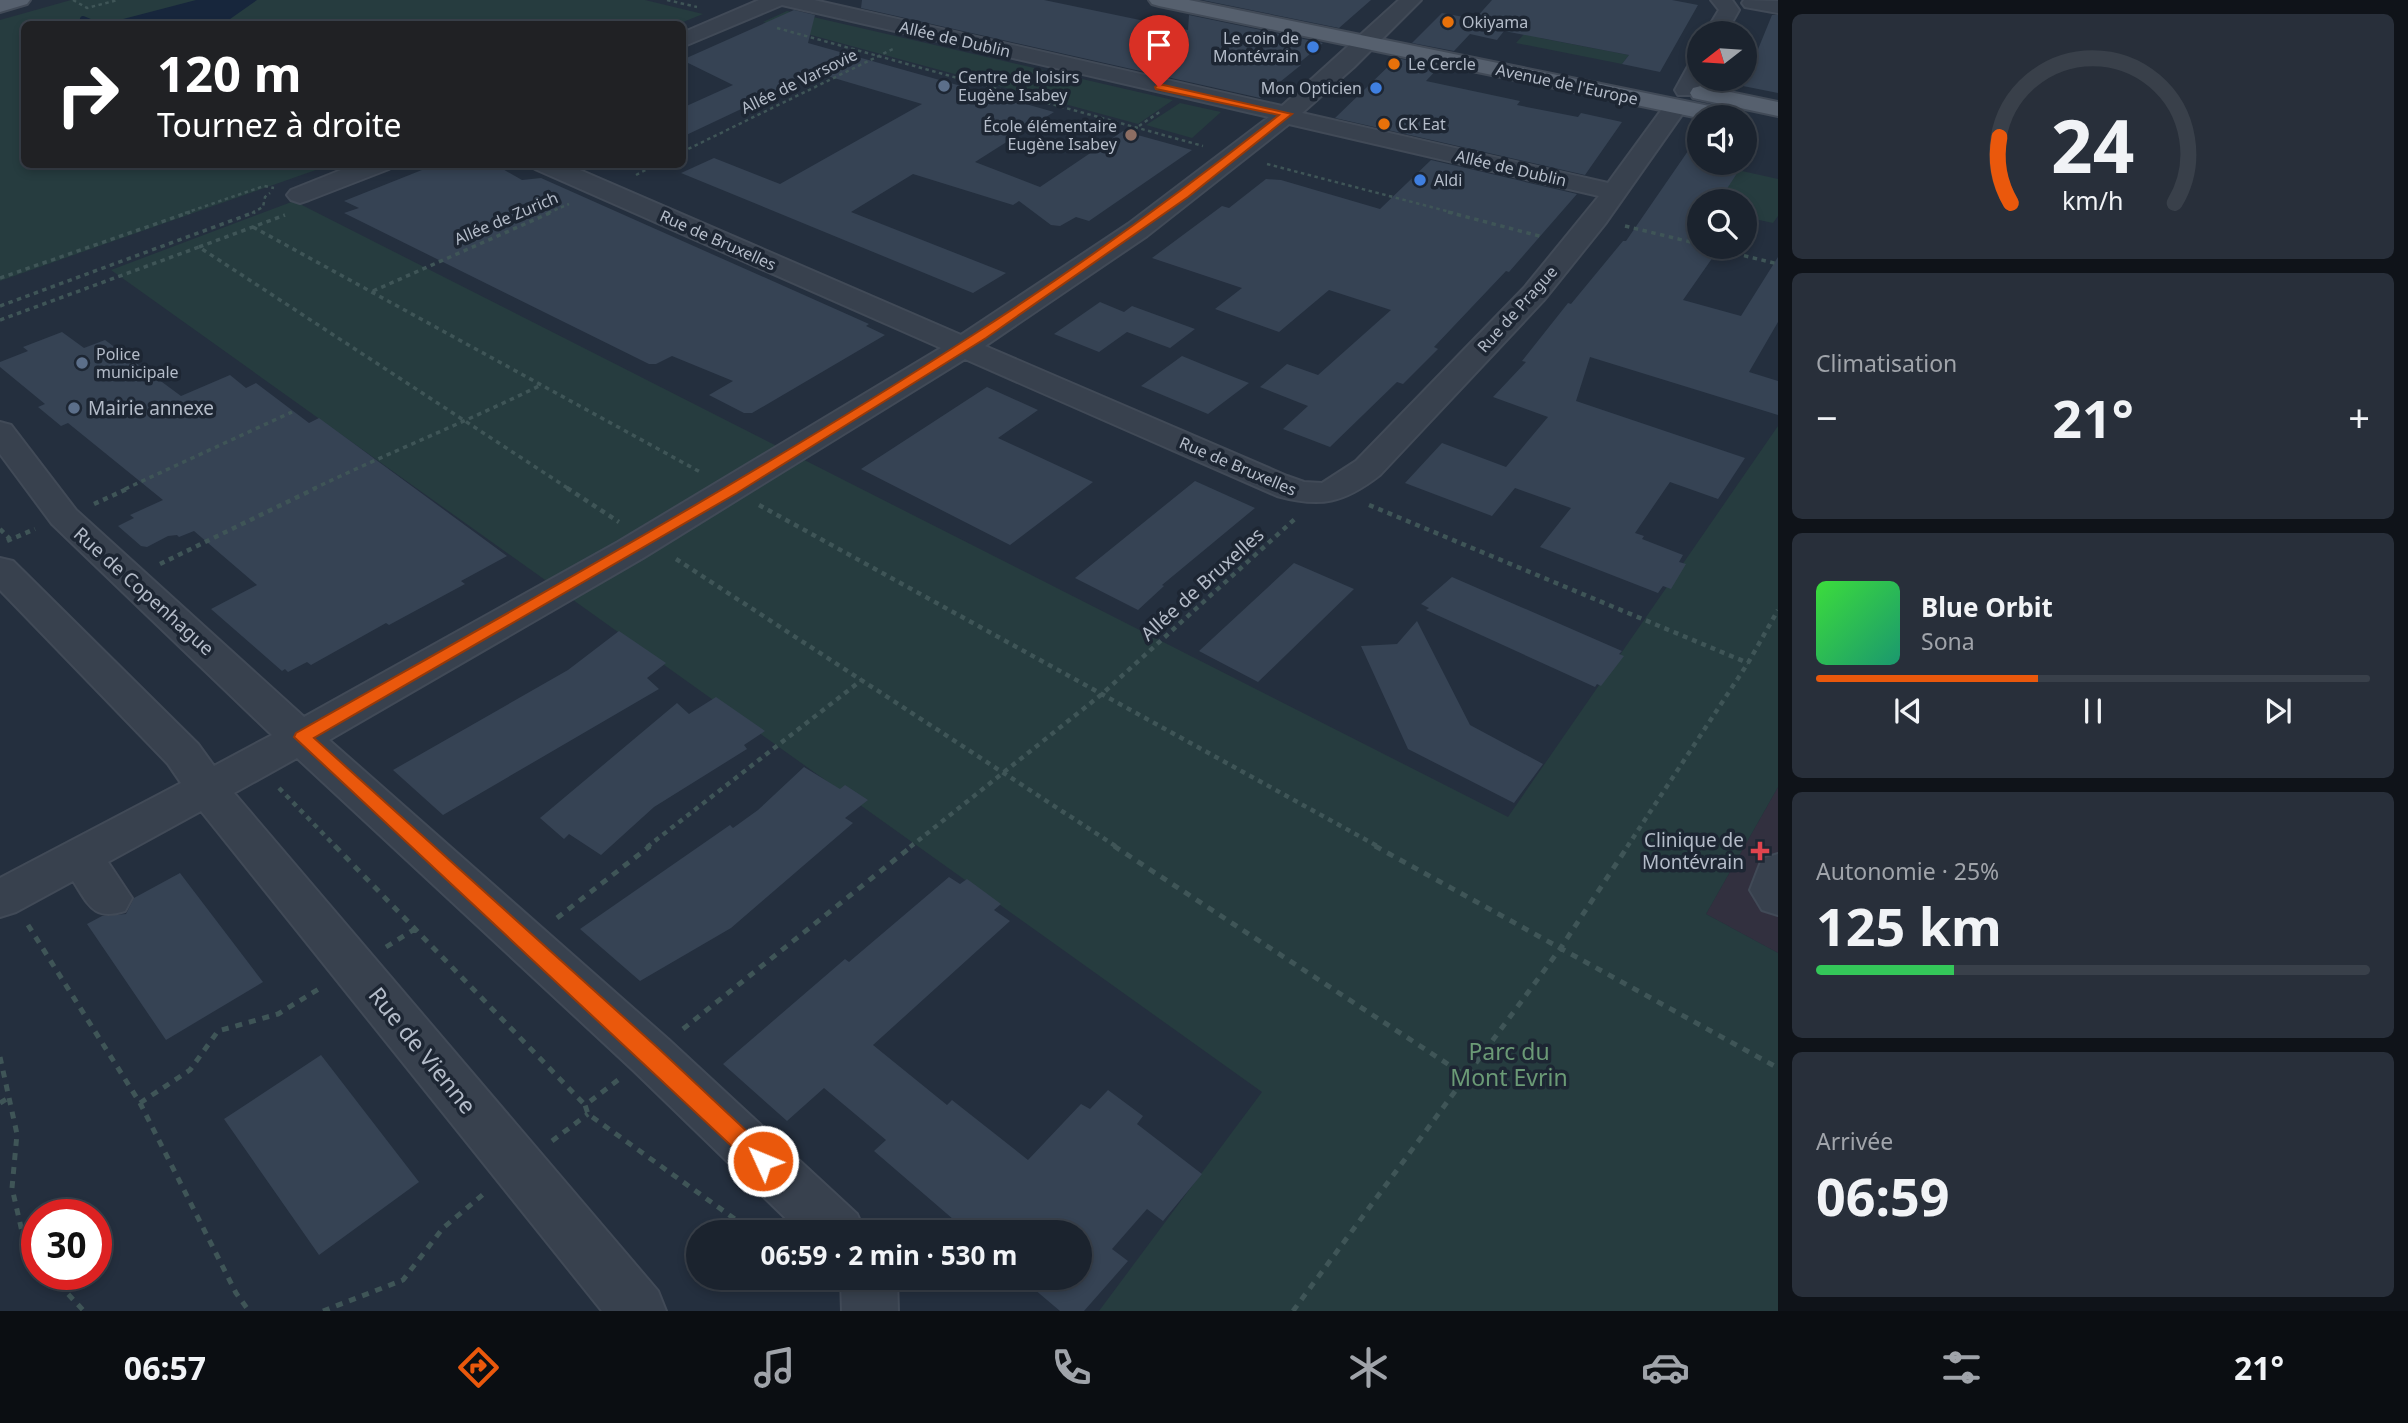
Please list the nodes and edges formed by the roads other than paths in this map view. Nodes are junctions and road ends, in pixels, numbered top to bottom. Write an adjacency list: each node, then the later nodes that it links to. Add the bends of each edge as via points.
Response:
1 (20, 0): 9 (main road)
2 (776, 0): 13 (street)
3 (787, 0): 21 (street, Allée de Dublin)
4 (1159, 0): 12 (main road, Avenue de l'Europe)
5 (1231, 0): 12 (main road, Avenue de l'Europe)
6 (1411, 0): 12 (street)
7 (1721, 0): 11 (street, via 1729,10)
8 (1752, 3): 10 (street)
9 (0, 6)
10 (1778, 7)
11 (1723, 21)
12 (1375, 37): 14 (main road, Avenue de l'Europe); 15 (main road, Avenue de l'Europe); 21 (street)
13 (686, 39)
14 (1687, 86)
15 (1687, 86)
16 (1687, 87): 28 (street, Rue de Prague)
17 (1695, 91): 19 (main road, Avenue de l'Europe)
18 (1708, 91): 20 (main road, Avenue de l'Europe)
19 (1713, 105)
20 (1778, 109)
21 (1286, 115): 28 (street, Allée de Dublin); 29 (street, via 1184,195)
22 (1757, 123): 23 (main road)
23 (1778, 127)
24 (367, 168): 27 (street)
25 (554, 168): 29 (street, Rue de Bruxelles)
26 (591, 168): 29 (street, Rue de Bruxelles)
27 (288, 192)
28 (1615, 192): 31 (street, Rue de Prague, via 1534,294 1422,413 1368,468)
29 (972, 341): 31 (street, Rue de Bruxelles, via 1293,491); 33 (street, via 648,540)
30 (0, 432): 33 (street, Rue de Copenhague, via 64,517)
31 (1328, 493)
32 (0, 569): 34 (street, via 174,745)
33 (302, 737): 34 (street); 40 (street)
34 (208, 788): 35 (street); 42 (street, Rue de Vienne)
35 (80, 857): 38 (street); 39 (street)
36 (1778, 871): 37 (street, via 1773,890)
37 (1778, 897)
38 (108, 898)
39 (14, 912)
40 (825, 1220)
41 (869, 1290): 43 (street)
42 (638, 1311)
43 (870, 1311)

